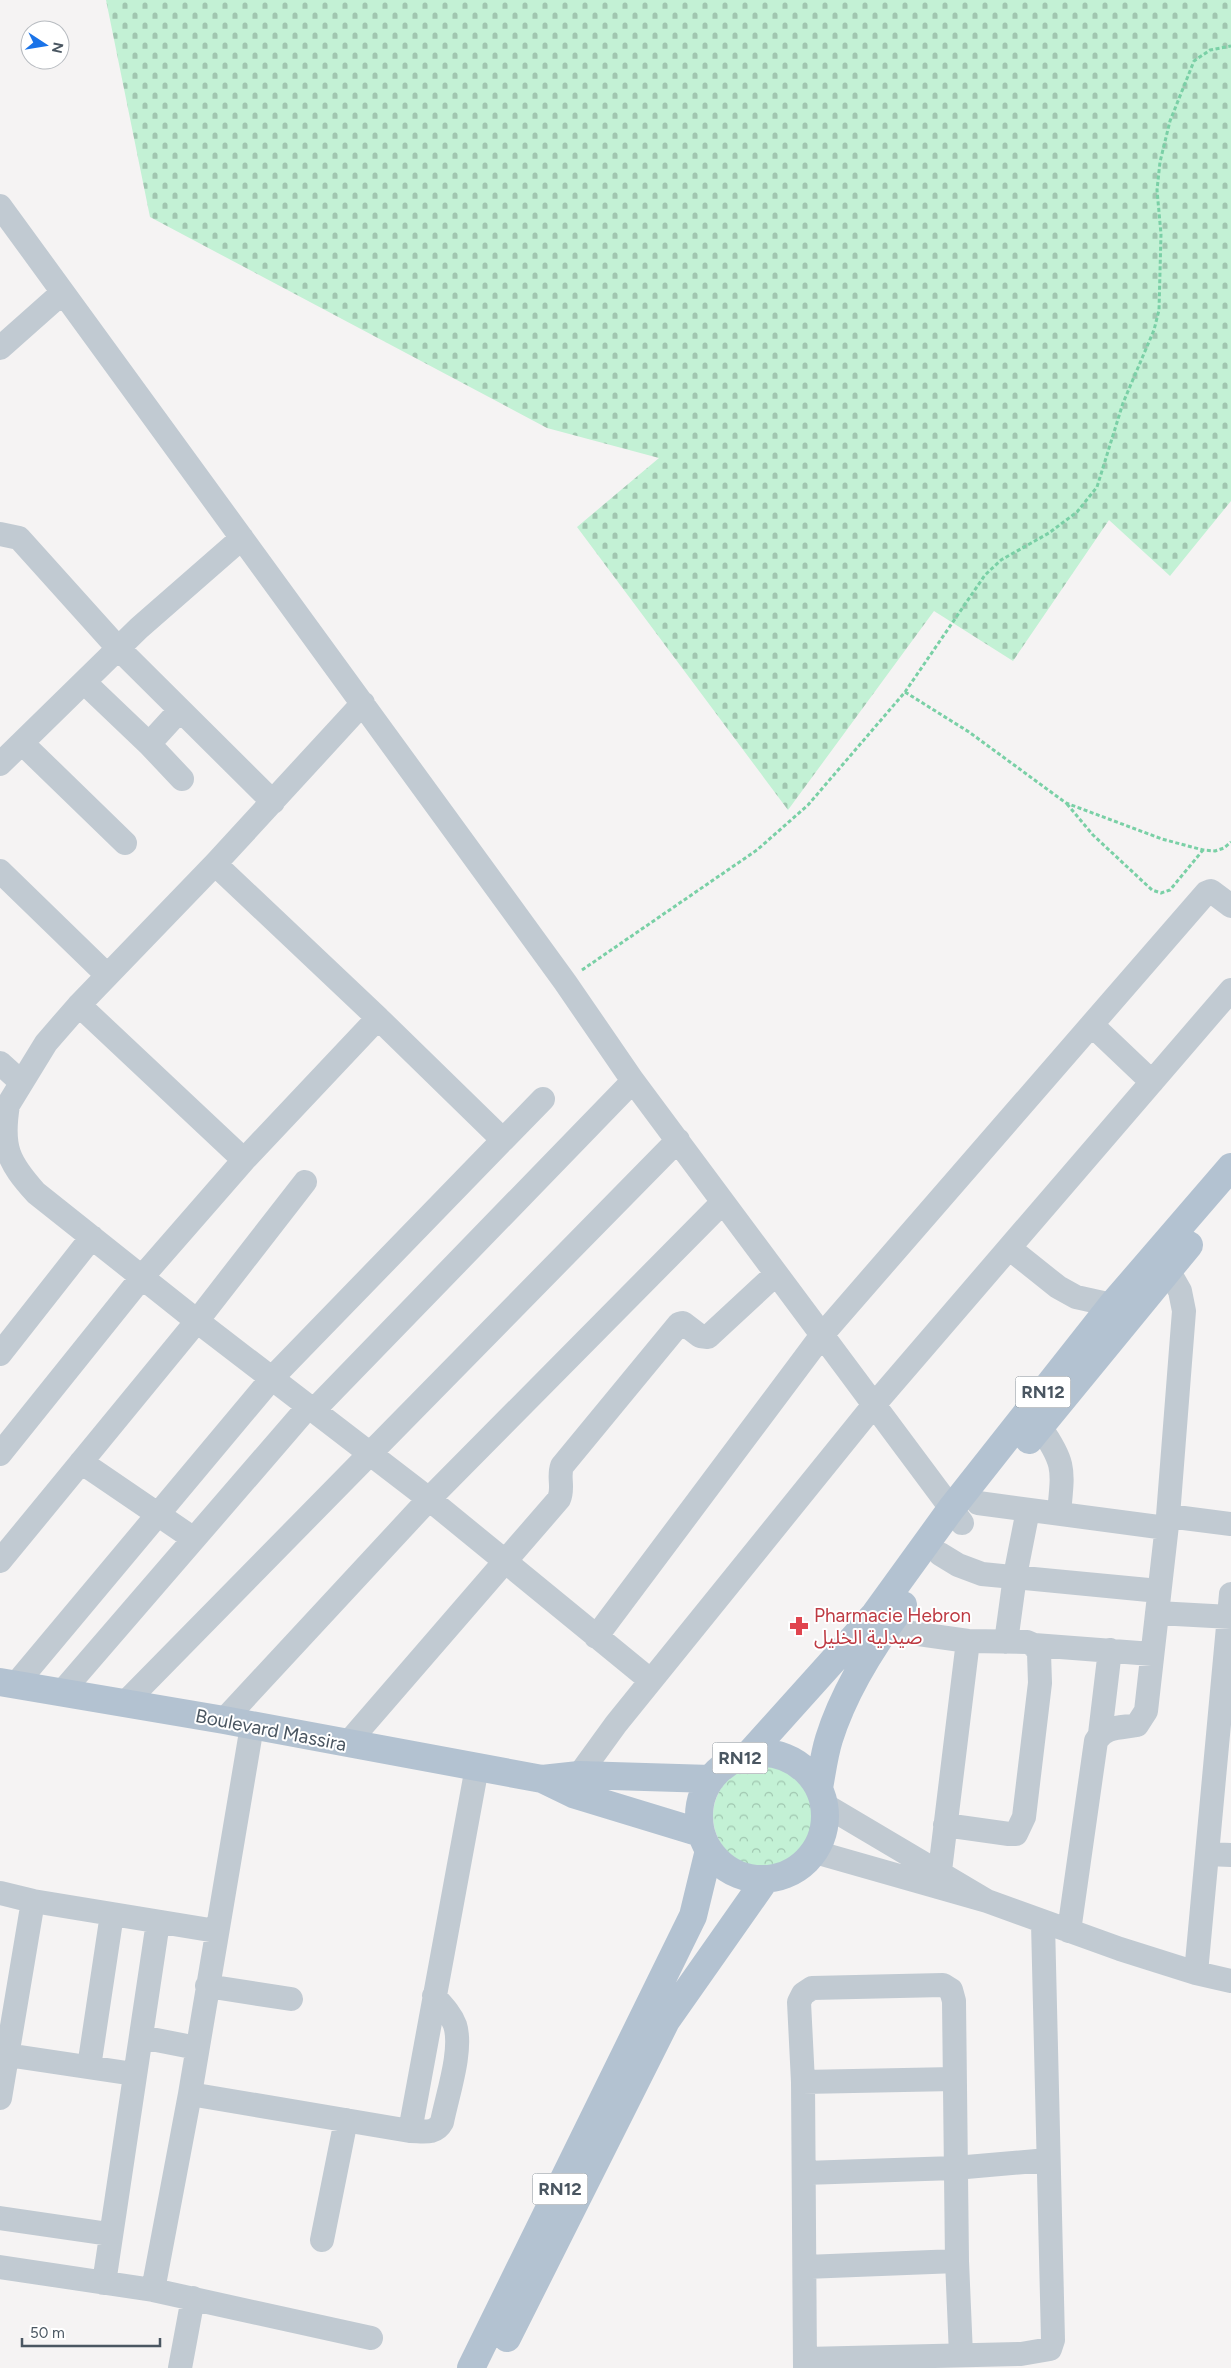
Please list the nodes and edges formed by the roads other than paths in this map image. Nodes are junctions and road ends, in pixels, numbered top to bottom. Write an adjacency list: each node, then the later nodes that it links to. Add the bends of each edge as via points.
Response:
1 (0, 206): 2 (street)
2 (62, 293): 3 (street); 5 (street)
3 (0, 348)
4 (0, 534): 6 (street, via 19,538)
5 (242, 538): 6 (street); 8 (street)
6 (118, 648): 7 (street); 9 (street)
7 (84, 682): 10 (street); 11 (street)
8 (364, 704): 14 (street); 25 (street)
9 (180, 710): 11 (street); 14 (street)
10 (22, 743): 12 (street); 15 (street)
11 (149, 744): 13 (street)
12 (0, 764)
13 (182, 779)
14 (273, 802): 16 (street)
15 (125, 843)
16 (215, 864): 19 (street); 22 (street)
17 (0, 871): 19 (street)
18 (1231, 906): 23 (street, via 1211,891 1206,893)
19 (107, 975): 21 (street)
20 (1231, 990): 27 (street)
21 (79, 1005): 26 (street, via 46,1043); 33 (street)
22 (378, 1018): 30 (street); 33 (street)
23 (1092, 1025): 27 (street); 45 (street)
24 (0, 1063): 26 (street)
25 (633, 1081): 31 (street); 49 (street)
26 (21, 1082): 29 (street)
27 (1152, 1082): 39 (street)
28 (543, 1099): 30 (street)
29 (4, 1109): 32 (street)
30 (503, 1140): 47 (street)
31 (678, 1140): 37 (street); 52 (street)
32 (4, 1159): 38 (street, via 36,1193)
33 (244, 1160): 42 (street)
34 (1231, 1166): 40 (main road, RN12)
35 (305, 1182): 44 (street)
36 (1231, 1196): 40 (main road, RN12)
37 (722, 1202): 41 (street); 54 (street)
38 (92, 1237): 42 (street); 46 (street)
39 (1009, 1248): 43 (street, via 1058,1287 1076,1297); 48 (street)
40 (1163, 1261): 43 (main road, RN12); 50 (main road, RN12); 59 (street, via 1180,1291 1184,1311)
41 (776, 1274): 45 (street); 63 (street, via 708,1337 700,1336 683,1323 679,1324 562,1466 562,1493)
42 (142, 1277): 44 (street); 51 (street)
43 (1112, 1305): 56 (main road, RN12)
44 (197, 1321): 47 (street); 53 (street)
45 (822, 1334): 48 (street); 69 (street)
46 (0, 1354)
47 (272, 1378): 49 (street); 58 (street)
48 (873, 1406): 56 (street); 75 (street)
49 (311, 1409): 52 (street); 61 (street)
50 (1040, 1427): 56 (main road, RN12); 57 (street, via 1056,1449 1063,1472)
51 (0, 1454)
52 (369, 1454): 54 (street); 79 (street)
53 (81, 1462): 58 (street); 64 (street)
54 (429, 1499): 63 (street); 80 (street)
55 (1028, 1510): 56 (street); 57 (street); 65 (street)
56 (964, 1512): 62 (main road, RN12); 68 (main road, RN12, via 875,1614)
57 (1059, 1514): 59 (street)
58 (157, 1516): 61 (street); 76 (street)
59 (1167, 1522): 60 (street); 66 (street)
60 (1231, 1524)
61 (194, 1539): 77 (street)
62 (940, 1554): 65 (street, via 982,1574); 68 (main road, RN12)
63 (504, 1560): 69 (street); 83 (street)
64 (0, 1561)
65 (1015, 1576): 66 (street); 71 (street)
66 (1158, 1602): 67 (street); 74 (street)
67 (1230, 1610): 78 (street)
68 (875, 1628): 70 (street); 84 (main road, RN12); 88 (main road, RN12, via 829,1740)
69 (596, 1637): 75 (street)
70 (968, 1642): 71 (street); 89 (street)
71 (1006, 1642): 72 (street)
72 (1034, 1645): 73 (street); 89 (street, via 1039,1653 1040,1683 1020,1828 1016,1834 1009,1834)
73 (1110, 1650): 74 (street); 82 (street)
74 (1152, 1654): 82 (street, via 1146,1711 1142,1718 1137,1725 1105,1730)
75 (650, 1680): 87 (street)
76 (8, 1683): 77 (main road, Boulevard Massira)
77 (61, 1693): 79 (main road, Boulevard Massira)
78 (1226, 1699): 92 (street)
79 (124, 1704): 80 (main road, Boulevard Massira)
80 (224, 1720): 81 (main road, Boulevard Massira)
81 (252, 1726): 83 (main road, Boulevard Massira); 101 (street)
82 (1100, 1734): 102 (street, via 1089,1778)
83 (347, 1744): 85 (main road, Boulevard Massira)
84 (749, 1754): 86 (main road, RN12, via 728,1763); 88 (main road, RN12, via 782,1756 797,1763 810,1774)
85 (477, 1767): 87 (main road, Boulevard Massira); 106 (street)
86 (711, 1779): 87 (main road, Boulevard Massira); 90 (main road, RN12, via 702,1796 699,1814)
87 (576, 1785): 90 (main road)
88 (822, 1796): 91 (main road, RN12, via 824,1829); 95 (street)
89 (945, 1825): 95 (street)
90 (705, 1842): 94 (main road, RN12, via 720,1863 733,1873); 108 (main road, RN12, via 694,1916)
91 (815, 1852): 94 (main road, RN12, via 802,1866 784,1876); 95 (street)
92 (1207, 1854): 93 (street); 103 (street)
93 (1231, 1855)
94 (765, 1880): 108 (main road, RN12)
95 (938, 1880): 100 (street)
96 (0, 1894): 97 (street)
97 (33, 1901): 98 (street); 111 (street)
98 (112, 1914): 99 (street); 112 (street)
99 (158, 1922): 101 (street); 109 (street)
100 (1043, 1923): 102 (street); 120 (street)
101 (216, 1931): 105 (street)
102 (1069, 1931): 103 (street)
103 (1196, 1973): 104 (street)
104 (1231, 1980)
105 (207, 1986): 107 (street); 110 (street)
106 (434, 1996): 119 (street); 119 (street, via 454,2023 457,2049 438,2129)
107 (291, 1999)
108 (658, 2015): 137 (main road, RN12); 138 (main road, RN12)
109 (141, 2037): 110 (street); 113 (street)
110 (197, 2048): 116 (street)
111 (7, 2055): 112 (street); 117 (street)
112 (89, 2067): 113 (street)
113 (134, 2074): 124 (street)
114 (954, 2079): 115 (street); 115 (street, via 954,2001 951,1990 943,1986 812,1988 803,1994 799,2002); 121 (street)
115 (802, 2082): 122 (street)
116 (190, 2094): 118 (street); 130 (street)
117 (0, 2098)
118 (346, 2120): 119 (street); 125 (street)
119 (410, 2131)
120 (1048, 2160): 121 (street); 134 (street, via 1052,2340 1050,2349)
121 (955, 2168): 122 (street); 126 (street)
122 (804, 2174): 128 (street)
123 (0, 2218): 124 (street)
124 (109, 2234): 129 (street)
125 (322, 2240)
126 (957, 2261): 128 (street); 133 (street)
127 (0, 2266): 129 (street)
128 (805, 2267): 135 (street)
129 (104, 2283): 130 (street)
130 (153, 2290): 131 (street)
131 (193, 2298): 132 (street); 136 (street)
132 (371, 2338)
133 (961, 2355): 134 (street); 135 (street)
134 (1022, 2361)
135 (805, 2363)
136 (180, 2368)
137 (471, 2368)
138 (492, 2368)

